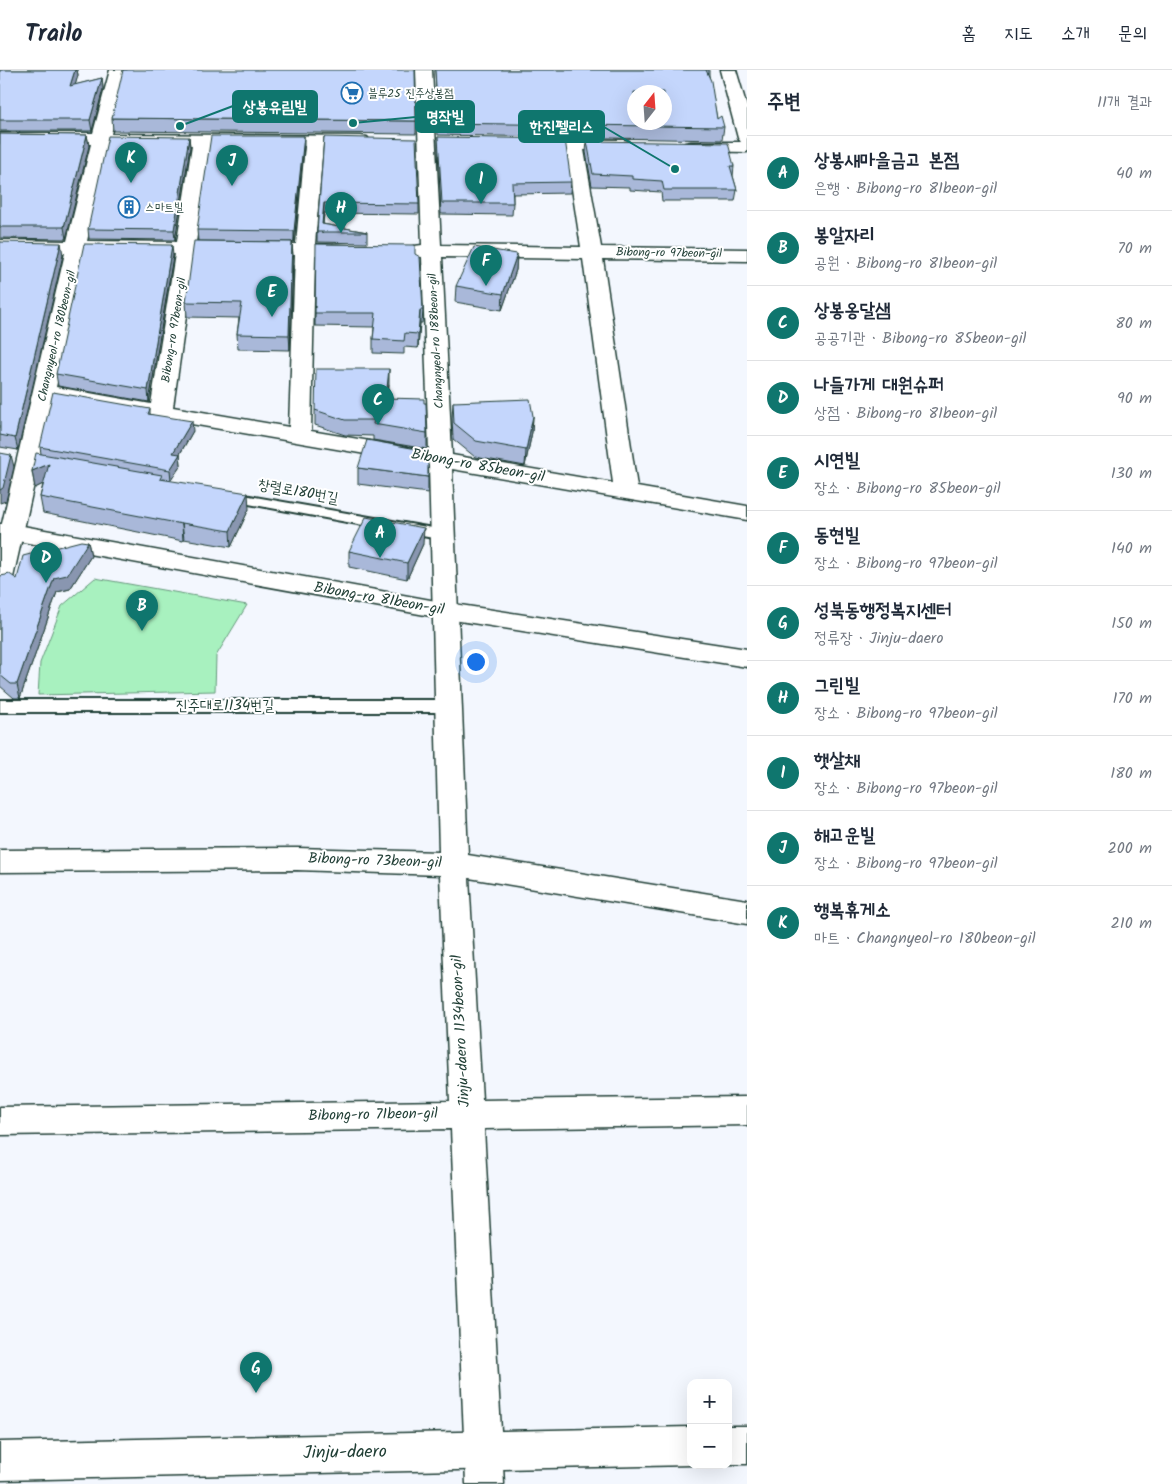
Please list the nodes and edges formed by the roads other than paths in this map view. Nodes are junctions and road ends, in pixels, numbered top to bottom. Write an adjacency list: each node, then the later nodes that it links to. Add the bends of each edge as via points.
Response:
1 (118, 70): 6 (street, Changnyeol-ro 180beon-gil)
2 (424, 70): 21 (street, Changnyeol-ro 188beon-gil)
3 (728, 70): 5 (street)
4 (0, 138): 6 (street)
5 (747, 138)
6 (100, 139): 7 (street); 16 (street, Changnyeol-ro 180beon-gil)
7 (202, 139): 8 (street); 17 (street, Bibong-ro 97beon-gil)
8 (315, 140): 9 (street); 18 (street)
9 (381, 142)
10 (516, 144): 11 (street)
11 (574, 144): 12 (street); 22 (street)
12 (641, 146)
13 (670, 146): 14 (street)
14 (747, 148)
15 (0, 246): 16 (street)
16 (77, 246): 17 (street); 24 (street, Changnyeol-ro 180beon-gil)
17 (187, 248): 18 (street); 25 (street, Bibong-ro 97beon-gil)
18 (305, 249): 19 (street); 26 (street)
19 (373, 250)
20 (393, 250): 21 (street, Bibong-ro 97beon-gil)
21 (432, 251): 22 (street, Bibong-ro 97beon-gil); 27 (street, Changnyeol-ro 188beon-gil)
22 (592, 252): 23 (street, Bibong-ro 97beon-gil); 28 (street)
23 (747, 255)
24 (45, 392): 25 (street, Bibong-ro 85beon-gil); 31 (street, Changnyeol-ro 180beon-gil)
25 (161, 412): 26 (street, Bibong-ro 85beon-gil)
26 (300, 436): 27 (street, Bibong-ro 85beon-gil)
27 (442, 460): 28 (street, Bibong-ro 85beon-gil); 32 (street, Changnyeol-ro 188beon-gil)
28 (626, 491): 30 (street, Bibong-ro 85beon-gil)
29 (212, 494): 32 (lane, 창렬로180번길)
30 (747, 513)
31 (6, 532): 33 (street, Changnyeol-ro 180beon-gil); 34 (street, Bibong-ro 81beon-gil)
32 (444, 535): 34 (street, Changnyeol-ro 188beon-gil)
33 (0, 582)
34 (447, 612): 35 (street, Bibong-ro 81beon-gil); 37 (street, Jinju-daero 1134beon-gil)
35 (747, 658)
36 (0, 706): 37 (lane, 진주대로1134번길)
37 (450, 706): 39 (street, Jinju-daero 1134beon-gil)
38 (0, 861): 39 (street, Bibong-ro 73beon-gil, via 297,858)
39 (454, 864): 40 (street, Bibong-ro 73beon-gil); 42 (street, Jinju-daero 1134beon-gil)
40 (747, 912)
41 (747, 1111): 42 (street, Bibong-ro 71beon-gil)
42 (465, 1114): 43 (street, Bibong-ro 71beon-gil); 48 (street, Jinju-daero 1134beon-gil)
43 (0, 1121)
44 (732, 1445): 45 (street)
45 (747, 1445)
46 (687, 1446): 48 (street, Jinju-daero)
47 (0, 1461): 48 (street, Jinju-daero)
48 (485, 1467)

